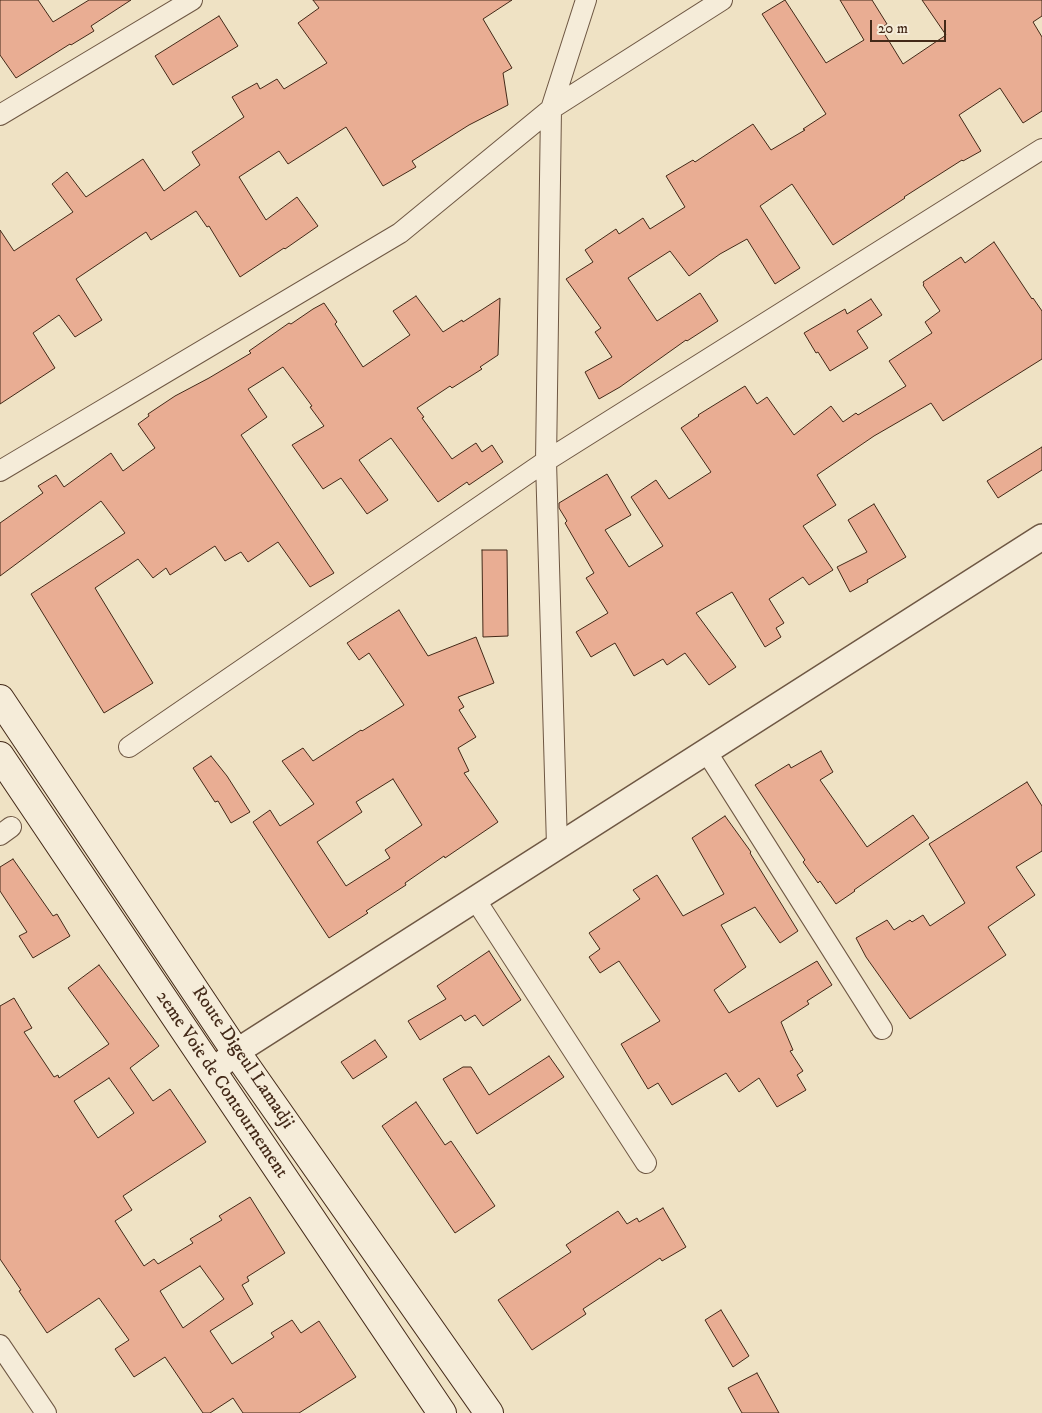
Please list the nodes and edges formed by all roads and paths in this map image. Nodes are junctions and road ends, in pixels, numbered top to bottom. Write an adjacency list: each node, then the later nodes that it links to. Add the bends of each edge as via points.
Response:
1 (192, 0): 5 (street)
2 (586, 0): 4 (street)
3 (722, 0): 4 (street)
4 (551, 109): 7 (street); 8 (street, via 400,233)
5 (0, 115)
6 (1042, 149): 7 (street)
7 (546, 461): 11 (street); 14 (street)
8 (0, 471)
9 (1042, 537): 12 (street)
10 (0, 699): 17 (main road, Route Digeul Lamadji)
11 (129, 747)
12 (706, 751): 14 (street); 16 (street)
13 (0, 756): 18 (main road, 2eme Voie de Contournement)
14 (557, 846): 15 (street)
15 (475, 899): 17 (street); 19 (street)
16 (882, 1029)
17 (236, 1052): 18 (street); 23 (main road, Route Digeul Lamadji)
18 (212, 1072): 22 (main road, 2eme Voie de Contournement)
19 (646, 1163)
20 (0, 1345): 21 (street)
21 (46, 1413)
22 (442, 1413)
23 (489, 1413)

